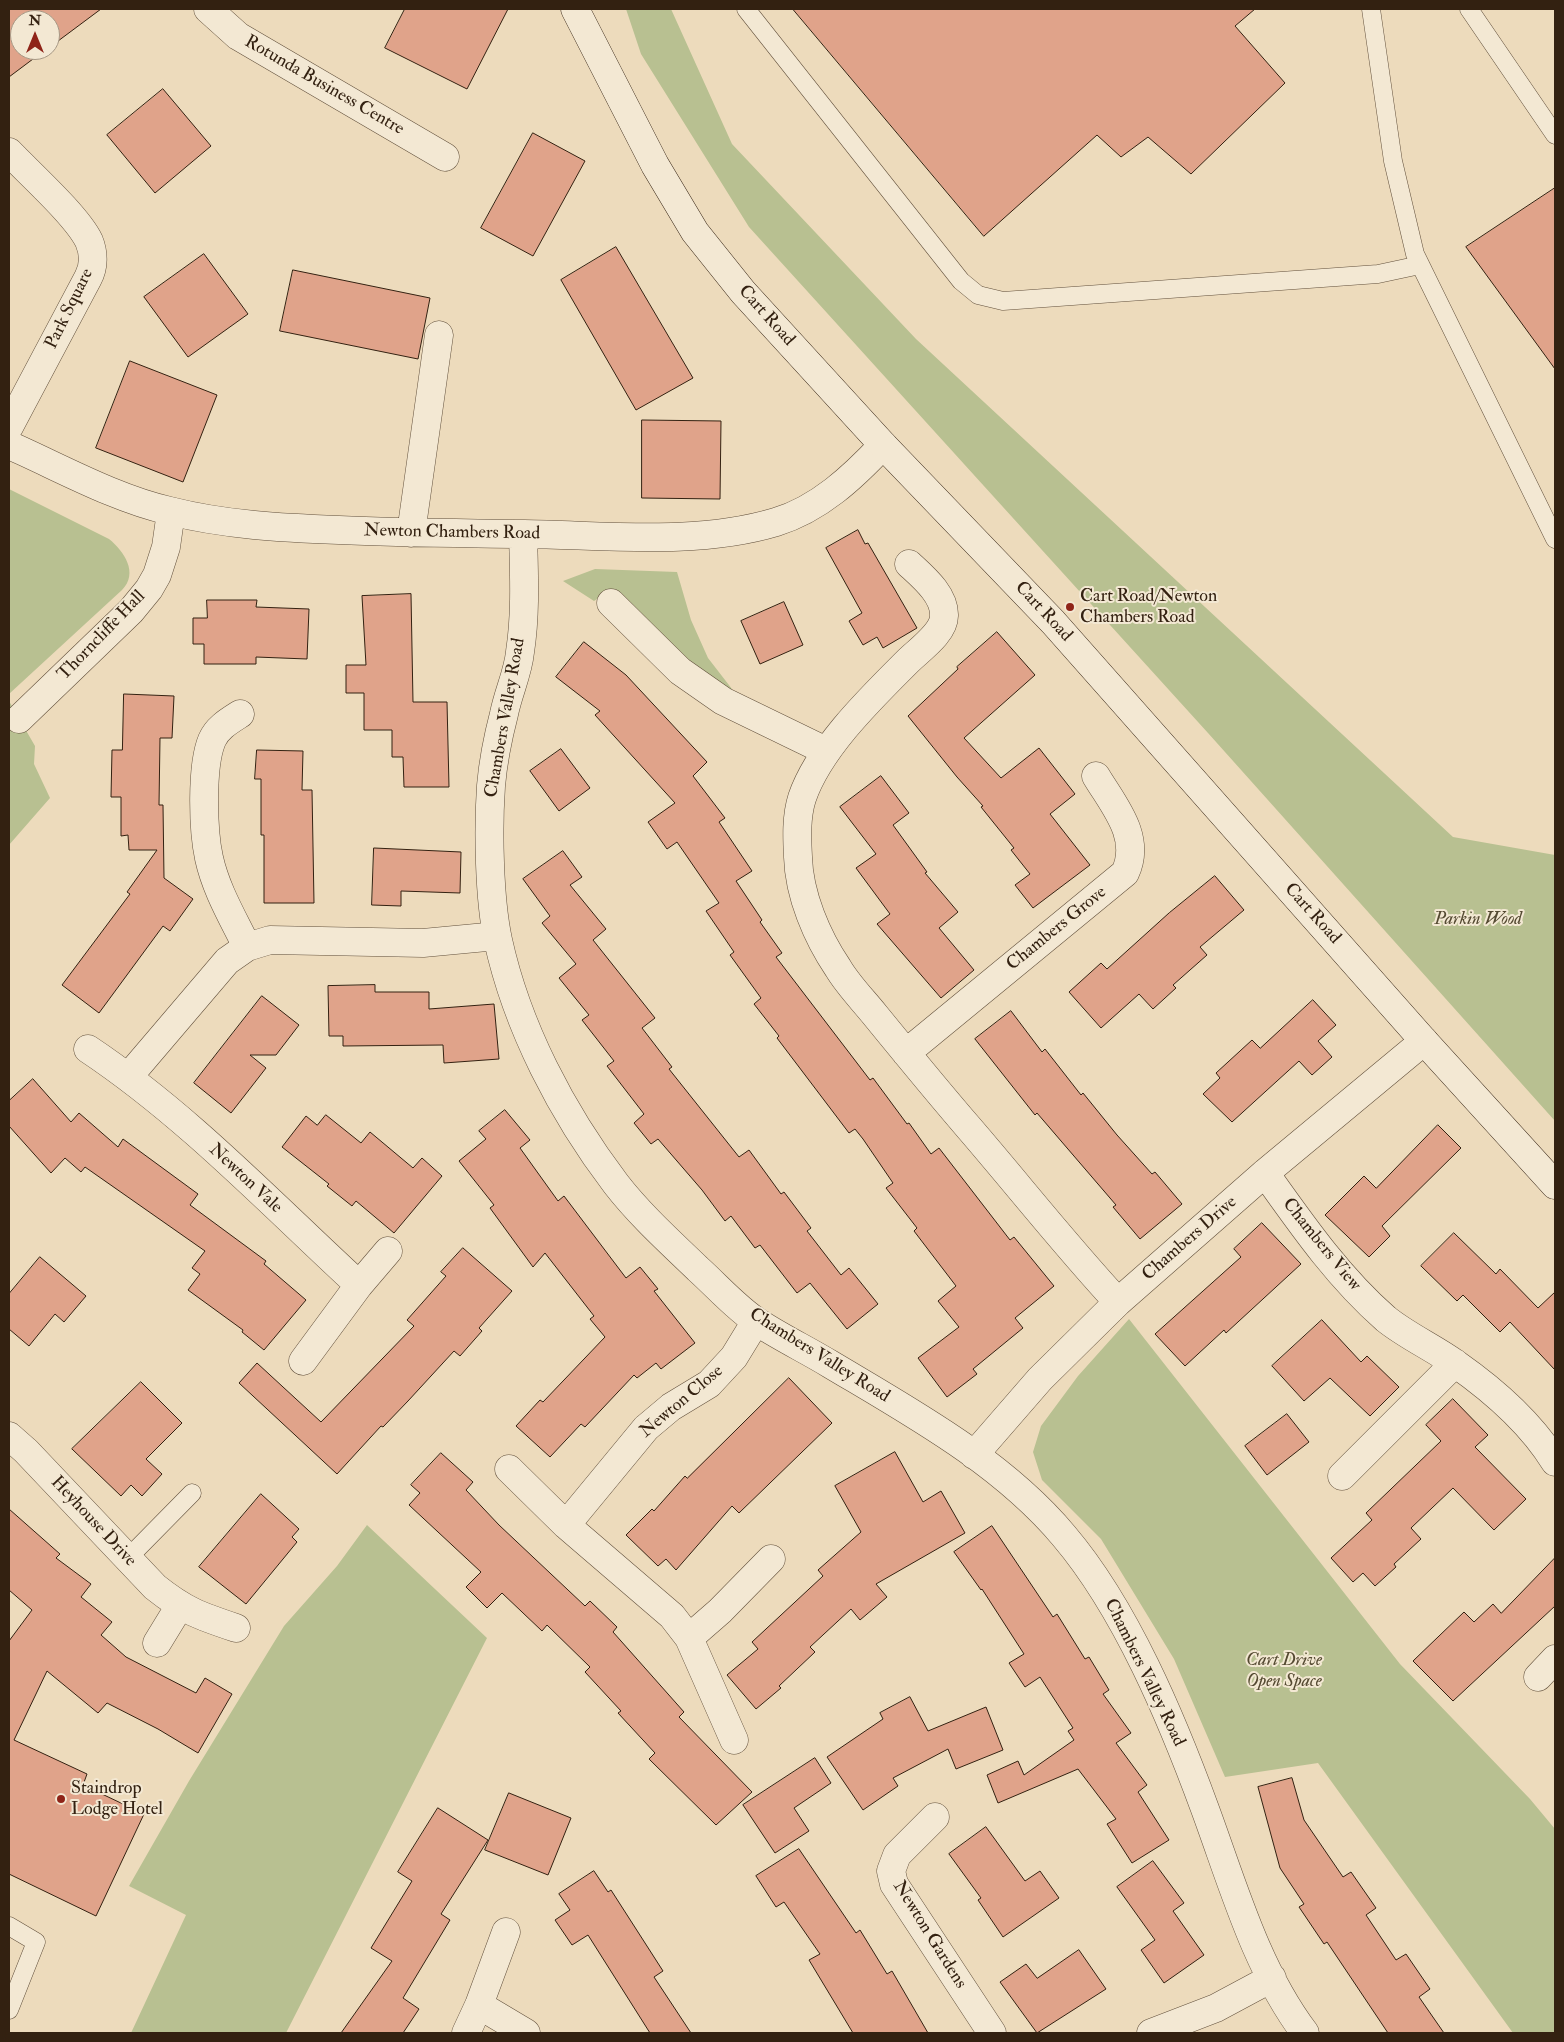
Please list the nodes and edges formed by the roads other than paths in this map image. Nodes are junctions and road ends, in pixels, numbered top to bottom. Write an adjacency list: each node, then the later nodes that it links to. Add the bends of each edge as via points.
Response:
1 (208, 9): 8 (street, Rotunda Business Centre, via 238,36)
2 (575, 9): 13 (street, Cart Road, via 655,165 695,232 743,292)
3 (746, 9): 9 (lane, via 961,281 978,294 1013,301 1378,274)
4 (1371, 9): 9 (lane, via 1393,161)
5 (1469, 9): 6 (lane)
6 (1555, 135)
7 (9, 152): 11 (street, Park Square, via 79,226 89,242 93,263)
8 (445, 157)
9 (1420, 264): 17 (lane)
10 (439, 335): 15 (street)
11 (9, 427)
12 (9, 445): 14 (street, Newton Chambers Road, via 135,501)
13 (883, 446): 16 (street, Newton Chambers Road, via 852,478 802,511 777,522 687,536); 26 (street, Cart Road, via 1057,626)
14 (171, 512): 15 (street, Newton Chambers Road, via 248,525); 21 (street, Thorncliffe Hall, via 166,547 157,575 148,589 131,612)
15 (410, 533): 16 (street, Newton Chambers Road)
16 (523, 534): 24 (street, Chambers Valley Road, via 520,656 503,715 491,785 490,862)
17 (1555, 539)
18 (910, 564): 22 (street, via 929,582 942,602 944,617 939,629 886,682)
19 (611, 603): 22 (street, via 680,671 723,701)
20 (240, 714): 25 (street, via 224,724 212,740 206,770 205,824 209,859 220,893)
21 (19, 719)
22 (826, 751): 28 (street, via 802,800 797,828 804,895 819,934 838,969)
23 (1096, 776): 28 (street, Chambers Grove, via 1126,827 1132,844 1131,860 1125,873)
24 (497, 936): 25 (street, via 423,943 270,940); 35 (street, Chambers Valley Road, via 513,998 539,1058 572,1118 617,1185 670,1242)
25 (247, 947): 29 (street, via 227,961)
26 (1424, 1041): 30 (street, Chambers Drive); 31 (street, Cart Road)
27 (88, 1049): 29 (street, Newton Vale)
28 (906, 1054): 34 (street)
29 (129, 1076): 33 (street, Newton Vale)
30 (1265, 1173): 34 (street, Chambers Drive); 37 (street, Chambers View, via 1323,1253 1356,1291 1388,1320)
31 (1555, 1185)
32 (388, 1251): 33 (street)
33 (359, 1284): 36 (street)
34 (1118, 1302): 39 (street, Chambers Drive, via 1040,1379)
35 (756, 1321): 39 (street, Chambers Valley Road); 44 (street, Newton Close, via 734,1357 709,1384 671,1407 646,1428)
36 (303, 1361)
37 (1455, 1364): 40 (street, Chambers View, via 1494,1393); 42 (street)
38 (9, 1436): 45 (street, Heyhouse Drive)
39 (974, 1455): 55 (street, Chambers Valley Road, via 1024,1492 1048,1518 1115,1608 1171,1721 1236,1898)
40 (1555, 1462)
41 (509, 1470): 44 (street)
42 (1342, 1476)
43 (192, 1492): 45 (lane)
44 (566, 1525): 49 (street, via 672,1616)
45 (128, 1558): 47 (street, Heyhouse Drive)
46 (771, 1559): 49 (street)
47 (179, 1607): 48 (street, Heyhouse Drive); 50 (street)
48 (236, 1628)
49 (689, 1638): 51 (street)
50 (157, 1643)
51 (734, 1740)
52 (935, 1817): 60 (street, Newton Gardens, via 897,1855 890,1870 894,1884)
53 (9, 1926): 57 (lane, via 36,1942)
54 (506, 1932): 56 (street)
55 (1272, 1978): 61 (street, via 1216,2008); 62 (street, Chambers Valley Road)
56 (479, 2005): 58 (street); 59 (street)
57 (9, 2010)
58 (466, 2033)
59 (526, 2033)
60 (992, 2033)
61 (1151, 2033)
62 (1305, 2033)

